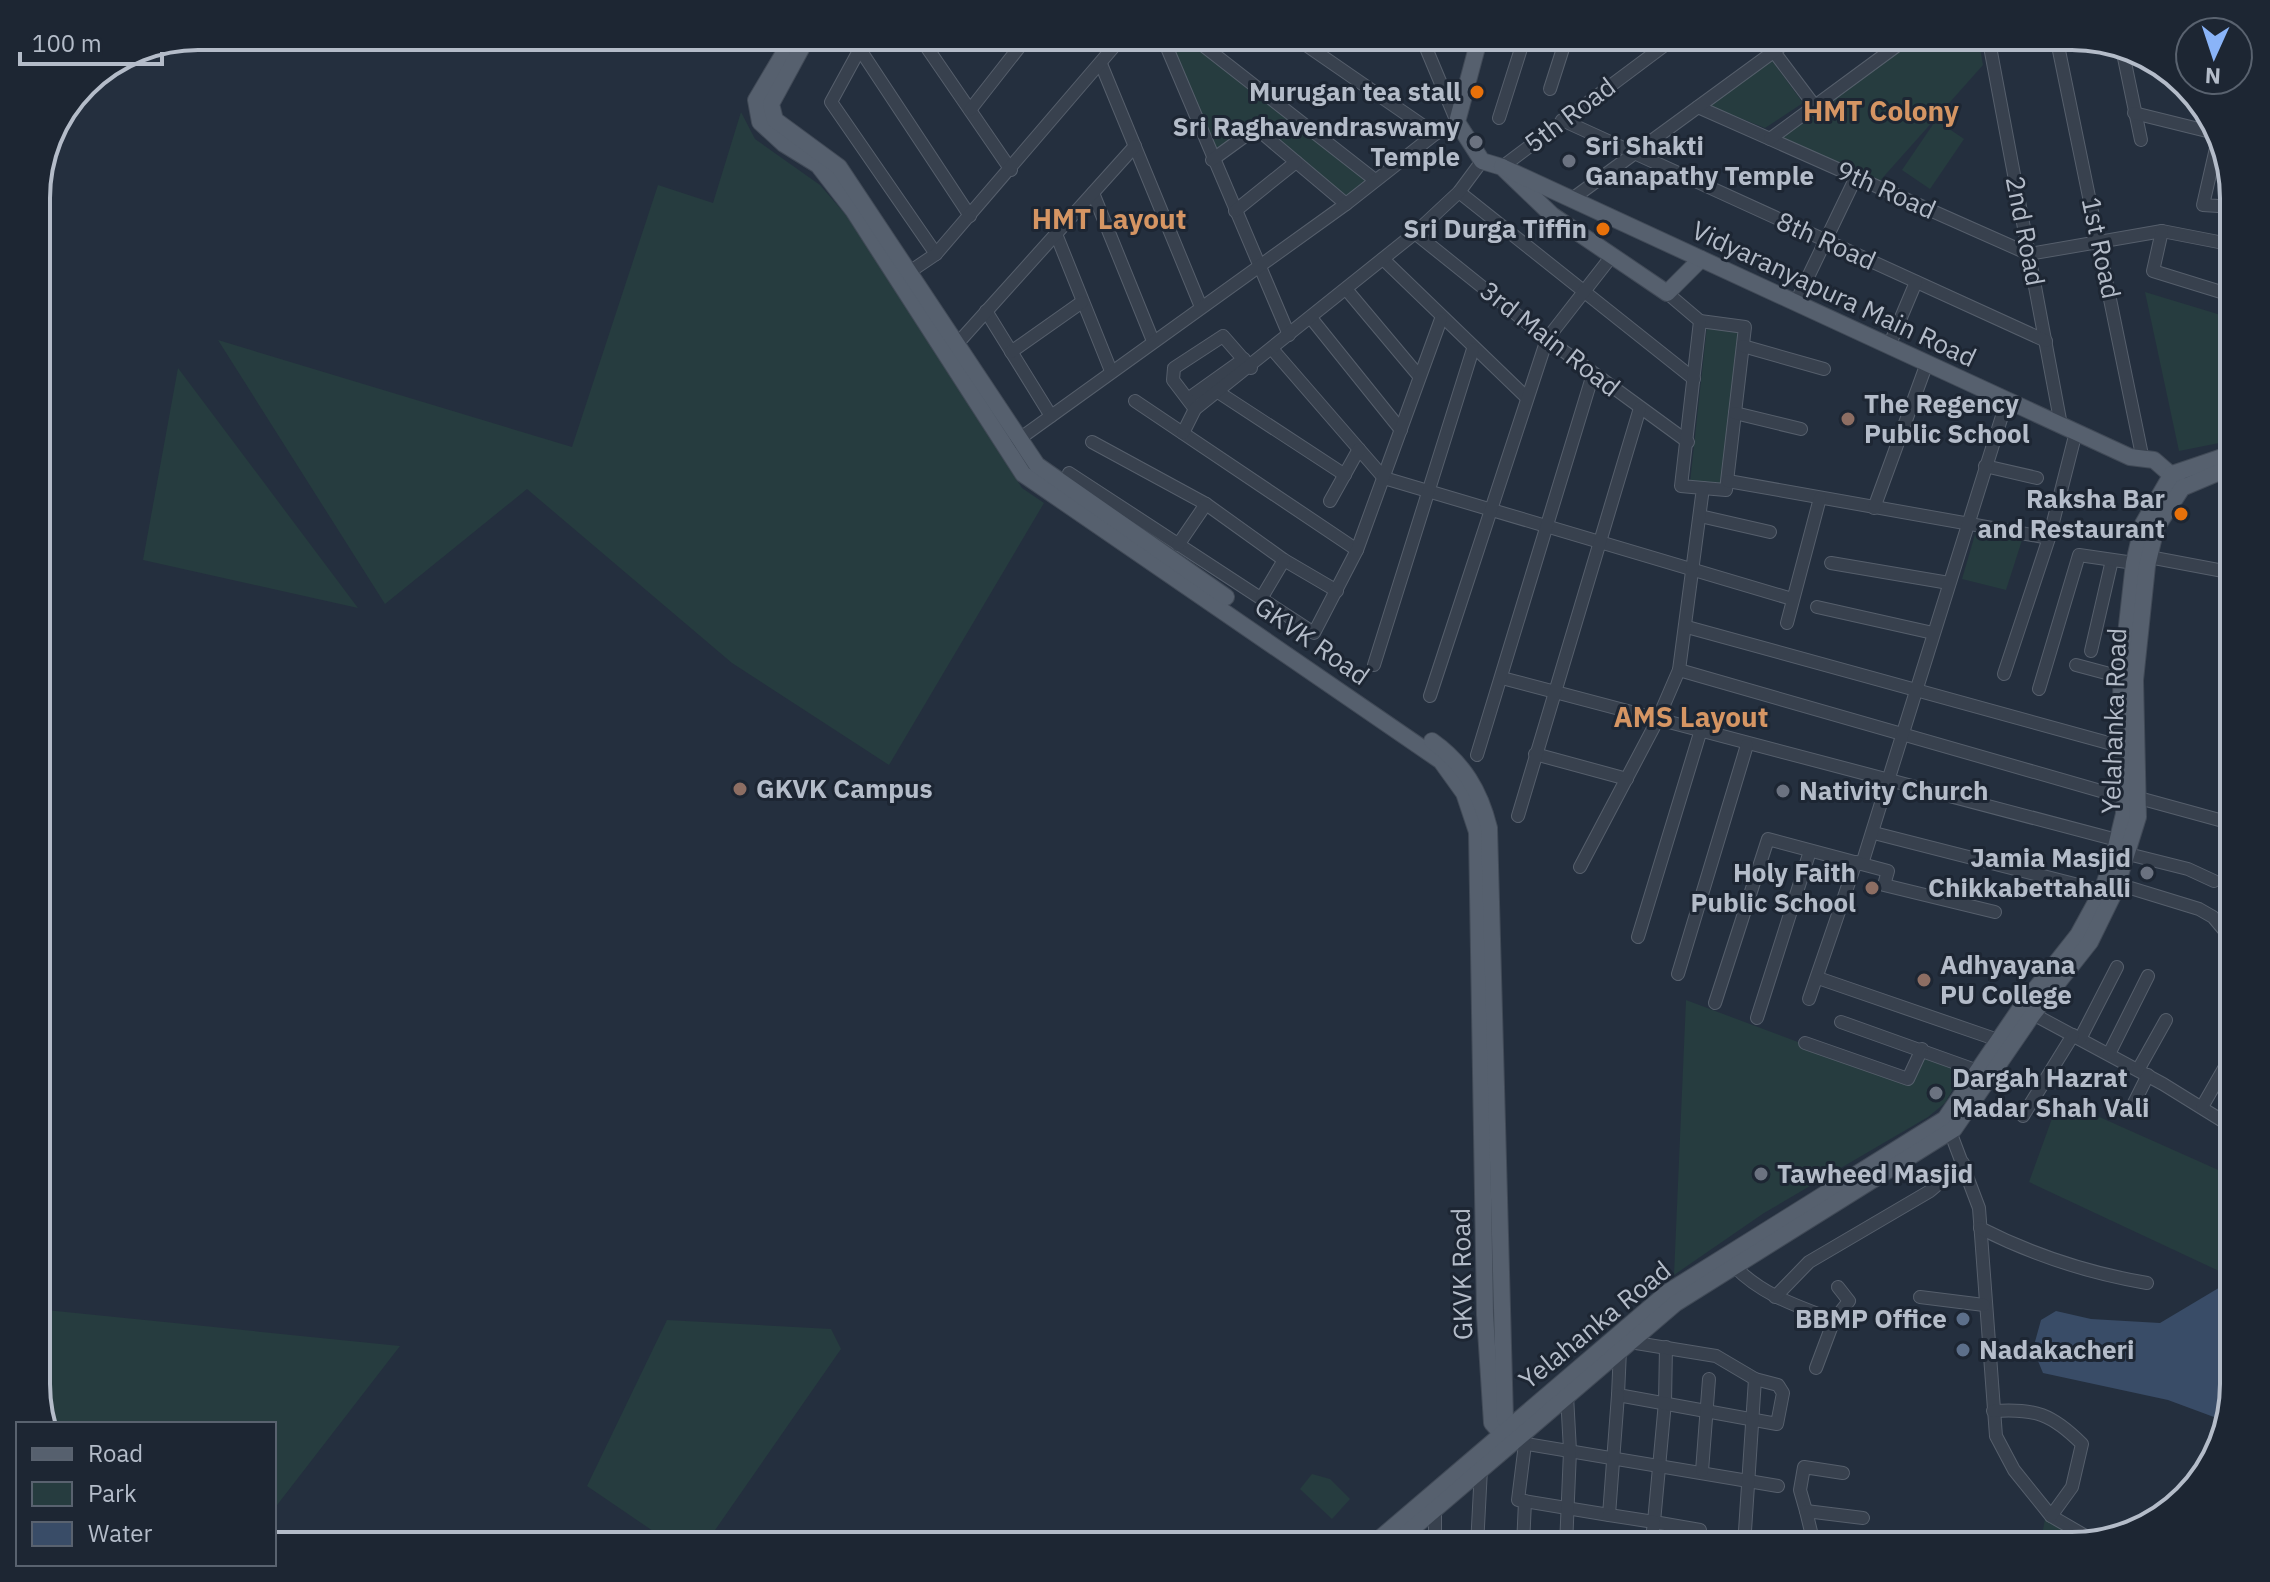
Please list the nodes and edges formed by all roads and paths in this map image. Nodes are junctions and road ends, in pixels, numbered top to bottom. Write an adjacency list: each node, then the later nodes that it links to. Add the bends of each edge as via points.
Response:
1 (786, 50): 52 (main road, GKVK Road, via 756,100 760,122 818,165)
2 (800, 50): 52 (main road, GKVK Road, via 771,104 775,120 839,167)
3 (858, 50): 59 (street, via 831,102)
4 (860, 50): 51 (street)
5 (932, 50): 26 (street)
6 (1017, 50): 26 (street)
7 (1112, 50): 22 (street)
8 (1168, 50): 38 (street)
9 (1209, 50): 44 (street)
10 (1311, 50): 32 (street)
11 (1429, 50): 30 (street)
12 (1476, 50): 30 (main road)
13 (1521, 50): 28 (street)
14 (1563, 50): 23 (street)
15 (1658, 50): 29 (street, 5th Road)
16 (1777, 50): 20 (street)
17 (1891, 50): 24 (street)
18 (1991, 50): 60 (street, 2nd Road)
19 (2059, 50): 57 (street, 1st Road)
20 (1774, 52): 24 (street); 25 (street)
21 (2124, 60): 27 (street)
22 (1101, 64): 35 (street); 42 (street)
23 (1550, 89)
24 (1814, 105): 33 (street)
25 (1698, 107): 33 (street, 9th Road); 36 (street)
26 (970, 110): 42 (street)
27 (2134, 113): 31 (street); 34 (street)
28 (1499, 118)
29 (1562, 120): 36 (street, 8th Road); 41 (street, 5th Road)
30 (1457, 122): 32 (street); 39 (main road)
31 (2204, 131)
32 (1435, 134): 44 (street)
33 (1770, 139): 43 (street, 9th Road)
34 (2141, 140)
35 (1135, 146): 46 (street); 73 (street)
36 (1636, 154): 47 (street); 56 (street, 8th Road)
37 (2214, 157): 49 (street, via 2203,205)
38 (1212, 160): 40 (street, via 1256,128); 50 (street)
39 (1482, 161): 41 (main road, Vidyaranyapura Main Road); 45 (street)
40 (1296, 162): 48 (street); 50 (street)
41 (1502, 167): 47 (main road, Vidyaranyapura Main Road); 61 (main road, via 1552,215)
42 (1011, 170): 51 (street)
43 (1856, 177): 56 (street); 60 (street, 9th Road)
44 (1375, 180): 48 (street)
45 (1459, 192): 54 (street); 68 (street)
46 (1093, 193): 55 (street); 80 (street)
47 (1572, 199): 63 (main road, Vidyaranyapura Main Road)
48 (1346, 204): 64 (street)
49 (2220, 206)
50 (1235, 211): 64 (street)
51 (970, 216): 59 (street)
52 (874, 231): 65 (main road, GKVK Road)
53 (2162, 231): 57 (street); 58 (street); 69 (street, via 2153,271)
54 (1415, 233): 62 (street); 79 (street, 3rd Main Road)
55 (1056, 234): 71 (street); 74 (street)
56 (1824, 240): 66 (street, 8th Road); 72 (street)
57 (2100, 242): 60 (street); 111 (street, 1st Road)
58 (2220, 242)
59 (936, 254): 65 (street)
60 (2029, 254): 81 (street, 2nd Road)
61 (1611, 257): 68 (street); 70 (main road)
62 (1383, 259): 67 (street); 76 (street)
63 (1701, 259): 70 (main road); 72 (main road, Vidyaranyapura Main Road)
64 (1259, 266): 73 (street); 78 (street)
65 (904, 276): 82 (main road, GKVK Road); 109 (main road, GKVK Road)
66 (1916, 282): 81 (street, 8th Road); 84 (street)
67 (1346, 289): 75 (street); 93 (street)
68 (1585, 291): 79 (street); 94 (street)
69 (2220, 292)
70 (1667, 293): 77 (street)
71 (1082, 302): 87 (street); 91 (street)
72 (1796, 302): 84 (main road, Vidyaranyapura Main Road)
73 (1201, 307): 80 (street)
74 (986, 311): 82 (street); 87 (street)
75 (1311, 318): 78 (street); 105 (street)
76 (1441, 319): 85 (street); 93 (street)
77 (1700, 321): 83 (street, via 1745,327); 94 (street)
78 (1289, 335): 86 (street)
79 (1547, 339): 92 (street, 3rd Main Road); 96 (street)
80 (1153, 341): 91 (street)
81 (2046, 341): 104 (street, 2nd Road)
82 (957, 344): 109 (main road, GKVK Road)
83 (1743, 346): 90 (street); 101 (street)
84 (1889, 346): 89 (main road, Vidyaranyapura Main Road)
85 (1473, 349): 96 (street); 122 (street)
86 (1273, 350): 88 (street); 110 (street)
87 (1011, 352): 102 (street)
88 (1248, 363): 95 (street); 99 (street); 99 (street, via 1223,336 1194,354 1172,374)
89 (1927, 363): 97 (main road, Vidyaranyapura Main Road); 126 (street)
90 (1824, 369)
91 (1111, 371): 102 (street)
92 (1593, 374): 100 (street, 3rd Main Road); 129 (street)
93 (1419, 376): 105 (street)
94 (1694, 379): 108 (street)
95 (1218, 392): 99 (street); 116 (street)
96 (1526, 397): 127 (street)
97 (2007, 400): 104 (main road, Vidyaranyapura Main Road); 113 (street)
98 (1135, 401): 106 (street)
99 (1192, 404): 106 (street)
100 (1640, 408): 108 (street, 3rd Main Road); 133 (street)
101 (1735, 413): 103 (street); 119 (street)
102 (1051, 416): 109 (street)
103 (1801, 429)
104 (2069, 429): 111 (main road, Vidyaranyapura Main Road); 132 (street)
105 (1401, 430): 117 (street)
106 (1183, 433): 135 (street)
107 (1092, 442): 125 (street)
108 (1688, 442): 121 (street, via 1681,486)
109 (1012, 444): 228 (main road, GKVK Road, via 1023,474 1044,491 1177,576 1441,761 1464,793 1477,832 1485,1315 1492,1423)
110 (1359, 449): 116 (street); 117 (street)
111 (2146, 460): 120 (main road, Vidyaranyapura Main Road, via 2148,468)
112 (2220, 460): 120 (main road)
113 (1985, 466): 118 (street); 130 (street)
114 (2220, 470): 120 (main road)
115 (1069, 473): 134 (street)
116 (1345, 475): 124 (street)
117 (1384, 478): 122 (street); 135 (street)
118 (2037, 478)
119 (1728, 481): 121 (street, via 1726,490); 123 (street)
120 (2174, 485): 138 (main road, Yelahanka Road, via 2143,524)
121 (1703, 488): 128 (street)
122 (1430, 491): 127 (street); 151 (street)
123 (1820, 498): 126 (street); 145 (street)
124 (1330, 501)
125 (1206, 504): 134 (street); 136 (street)
126 (1874, 508): 130 (street)
127 (1492, 509): 129 (street); 160 (street)
128 (1700, 516): 131 (street); 140 (street)
129 (1547, 525): 133 (street); 156 (street)
130 (1967, 525): 132 (street); 142 (street)
131 (1770, 532)
132 (2049, 538): 154 (street)
133 (1603, 541): 140 (street); 159 (street)
134 (1178, 545): 144 (street)
135 (1357, 550): 143 (street)
136 (1284, 560): 143 (street); 144 (street)
137 (2112, 560): 138 (street); 150 (street); 157 (street, via 2079,555)
138 (2142, 560): 141 (street); 155 (main road, Yelahanka Road); 170 (main road, Yelahanka Road)
139 (1831, 563): 142 (street)
140 (1694, 569): 145 (street); 148 (street)
141 (2220, 571)
142 (1949, 583): 149 (street)
143 (1337, 591): 144 (street, via 1314,633)
144 (1262, 597)
145 (1792, 599): 147 (street)
146 (1817, 607): 149 (street)
147 (1787, 623)
148 (1687, 627): 153 (street); 158 (street)
149 (1933, 633): 158 (street)
150 (2091, 651)
151 (1374, 665)
152 (2076, 665): 155 (street)
153 (1679, 670): 161 (street); 163 (street)
154 (2004, 674)
155 (2121, 677): 165 (main road, Yelahanka Road)
156 (1502, 678): 159 (street); 167 (street)
157 (2039, 689)
158 (1917, 690): 163 (street); 165 (street)
159 (1554, 694): 161 (street); 166 (street)
160 (1430, 696)
161 (1657, 721): 162 (street); 168 (street)
162 (1700, 733): 164 (street); 182 (street)
163 (1904, 734): 169 (street); 170 (street)
164 (1747, 745): 169 (street); 184 (street)
165 (2123, 747): 170 (main road, Yelahanka Road)
166 (1535, 754): 168 (street); 171 (street)
167 (1477, 755)
168 (1627, 779): 177 (street)
169 (1890, 782): 173 (street); 174 (street)
170 (2132, 798): 172 (street); 174 (main road, Yelahanka Road)
171 (1518, 816)
172 (2220, 820)
173 (1874, 833): 176 (street); 179 (street)
174 (2123, 847): 178 (street); 179 (main road, Yelahanka Road)
175 (1810, 851): 176 (street); 188 (street, via 1768,839); 190 (street)
176 (1859, 863): 180 (street, via 1888,871 1884,885); 186 (street)
177 (1580, 867)
178 (2214, 881)
179 (2108, 885): 181 (street, via 2199,909); 189 (main road, Yelahanka Road, via 2090,942); 194 (main road, Yelahanka Road, via 2078,935)
180 (1995, 912)
181 (2220, 925)
182 (1638, 937)
183 (2117, 967): 193 (street)
184 (1678, 974)
185 (2148, 976): 197 (street)
186 (1818, 978): 187 (street); 194 (street)
187 (1809, 999)
188 (1715, 1003)
189 (2033, 1014): 193 (street); 205 (main road, Yelahanka Road)
190 (1757, 1018)
191 (2166, 1020): 199 (street)
192 (1841, 1022): 196 (street)
193 (2076, 1037): 197 (street); 203 (street)
194 (1998, 1040): 198 (main road, Yelahanka Road)
195 (1805, 1043): 196 (street, via 1908,1079)
196 (1922, 1049): 198 (street)
197 (2109, 1054): 199 (street)
198 (1978, 1071): 205 (main road, Yelahanka Road)
199 (2143, 1073): 201 (street); 202 (street)
200 (2220, 1076): 202 (street)
201 (2133, 1105)
202 (2202, 1107): 204 (street)
203 (2023, 1116)
204 (2220, 1119)
205 (1948, 1125): 206 (street); 208 (main road, Yelahanka Road); 228 (main road, Yelahanka Road, via 1668,1292)
206 (1963, 1163): 207 (street, via 1979,1208); 211 (street, via 1930,1191 1809,1262)
207 (1980, 1228): 209 (street, via 2074,1266); 213 (street)
208 (1734, 1266): 211 (street, via 1751,1284); 215 (main road, Yelahanka Road, via 1676,1303)
209 (2147, 1283)
210 (1838, 1287): 214 (street, via 1849,1301)
211 (1775, 1297): 214 (street)
212 (1920, 1297): 213 (street)
213 (1984, 1305): 224 (street)
214 (1834, 1320): 217 (street)
215 (1625, 1346): 216 (street); 220 (main road, Yelahanka Road); 221 (street)
216 (1666, 1347): 219 (street, via 1716,1356); 222 (street)
217 (1816, 1368)
218 (1709, 1379): 223 (street)
219 (1755, 1379): 225 (street); 226 (street, via 1783,1388)
220 (1567, 1395): 228 (main road, Yelahanka Road); 229 (street)
221 (1618, 1395): 222 (street); 230 (street)
222 (1665, 1402): 223 (street); 231 (street)
223 (1707, 1408): 225 (street); 233 (street)
224 (1993, 1411): 242 (street, via 1996,1436 2014,1470); 242 (street, via 2028,1409 2062,1424 2082,1444 2072,1487)
225 (1753, 1418): 226 (street); 235 (street)
226 (1777, 1424): 227 (street)
227 (1791, 1427)
228 (1514, 1438): 229 (street); 232 (main road, Yelahanka Road); 237 (street, via 1518,1500); 245 (main road, Yelahanka Road)
229 (1570, 1451): 230 (street); 239 (street)
230 (1616, 1457): 231 (street); 241 (street)
231 (1661, 1465): 233 (street); 244 (street)
232 (1481, 1469): 238 (main road, Yelahanka Road); 248 (street)
233 (1702, 1471): 235 (street)
234 (1843, 1473): 240 (street, via 1804,1467 1800,1490)
235 (1749, 1482): 236 (street); 253 (street)
236 (1778, 1486)
237 (1525, 1501): 239 (street); 249 (street)
238 (1435, 1509): 246 (main road, Yelahanka Road); 247 (street)
239 (1568, 1509): 241 (street); 250 (street)
240 (1806, 1511): 243 (street); 254 (street)
241 (1609, 1515): 244 (street)
242 (2051, 1516): 255 (street)
243 (1863, 1518)
244 (1654, 1522): 251 (street); 252 (street)
245 (1390, 1532)
246 (1408, 1532)
247 (1435, 1532)
248 (1478, 1532)
249 (1524, 1532)
250 (1567, 1532)
251 (1653, 1532)
252 (1695, 1532)
253 (1745, 1532)
254 (1811, 1532)
255 (2078, 1532)

